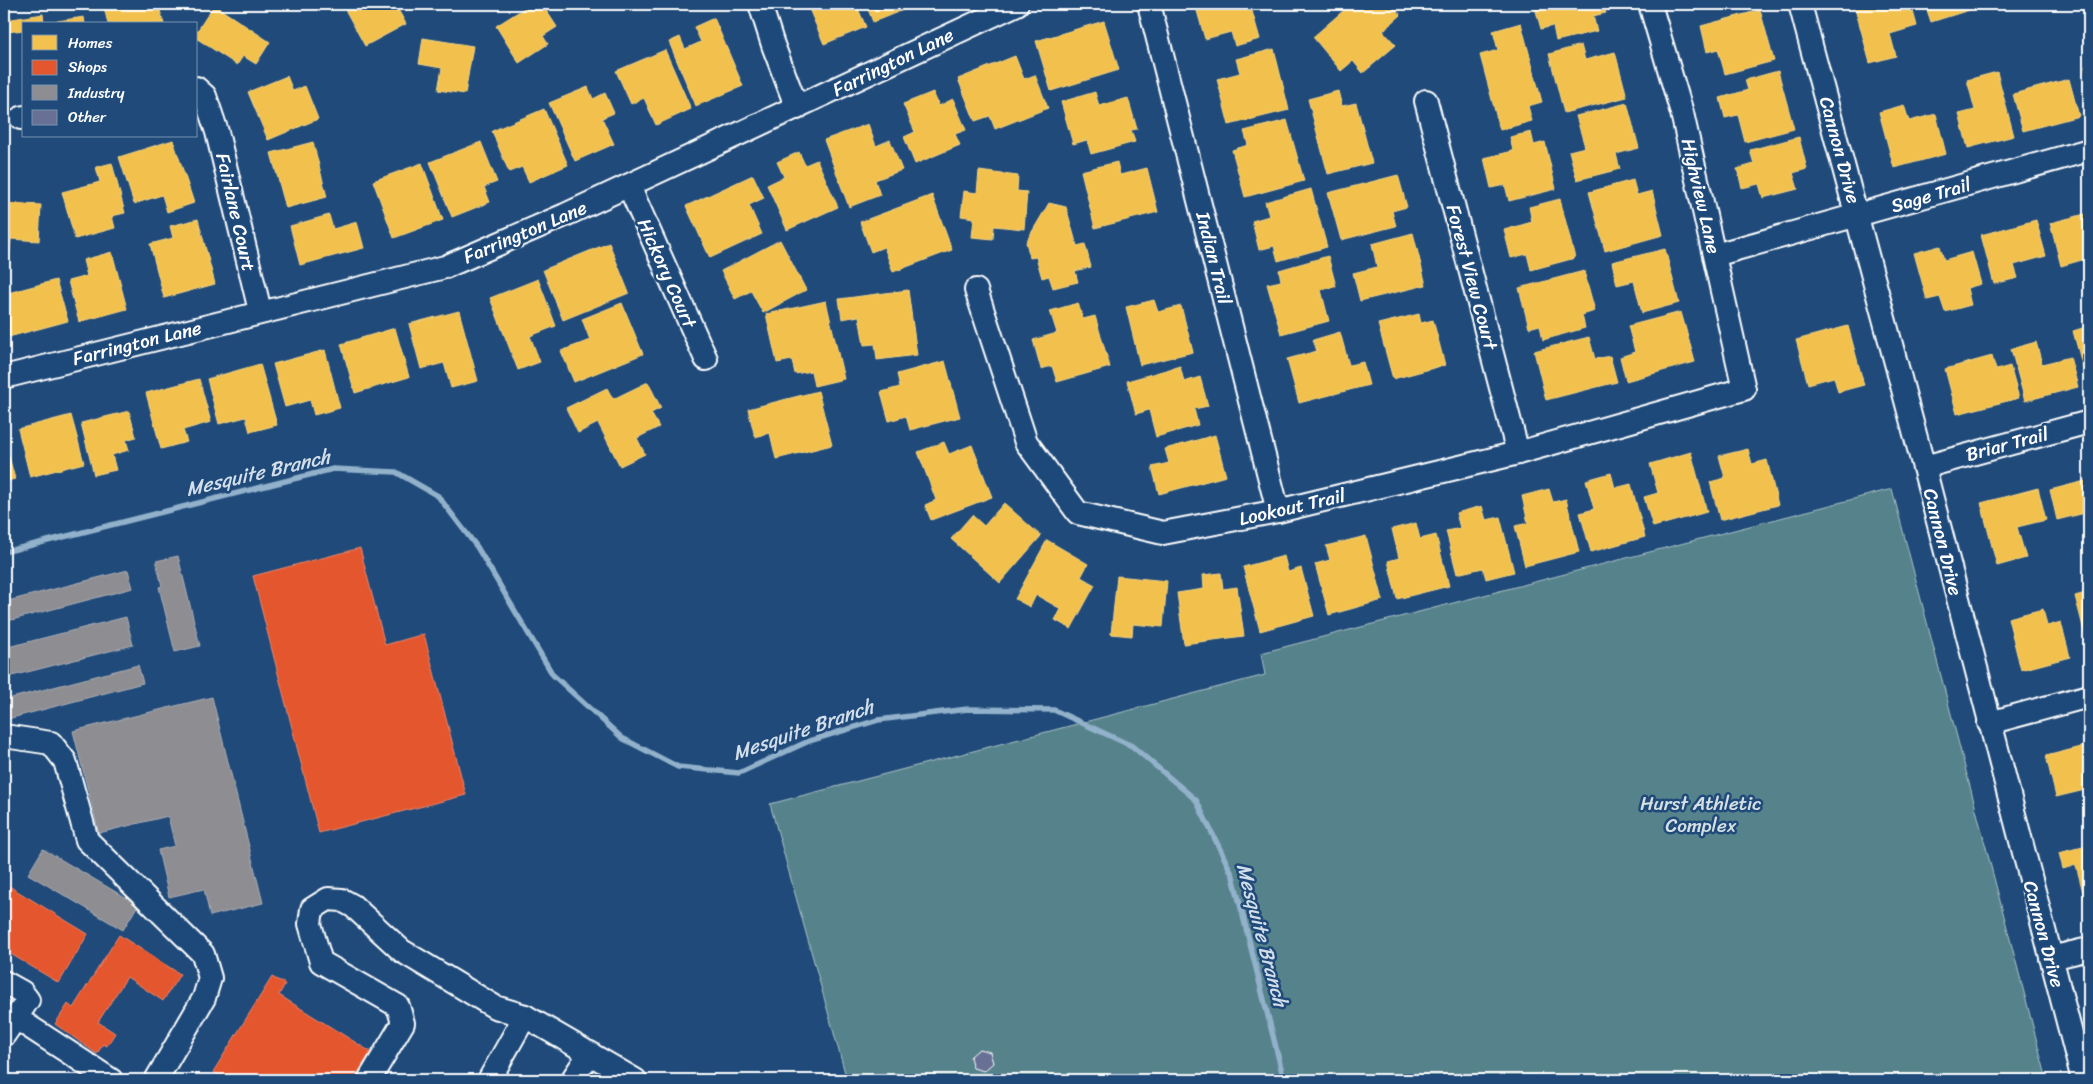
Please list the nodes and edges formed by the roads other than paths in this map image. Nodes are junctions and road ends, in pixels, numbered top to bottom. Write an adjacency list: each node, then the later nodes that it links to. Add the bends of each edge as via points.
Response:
1 (760, 4): 8 (street, via 772,45)
2 (1017, 4): 8 (street, Farrington Lane)
3 (1149, 4): 21 (street, Indian Trail)
4 (1650, 4): 12 (street, Highview Lane, via 1682,113)
5 (1800, 4): 11 (street, Cannon Drive)
6 (198, 90): 14 (street, Fairlane Court, via 205,96 217,132)
7 (1426, 102): 19 (street, Forest View Court)
8 (798, 108): 10 (street, Farrington Lane)
9 (2089, 150): 11 (street, Sage Trail)
10 (629, 186): 14 (street, Farrington Lane, via 445,267); 15 (street, Hickory Court)
11 (1858, 216): 12 (street, Sage Trail); 20 (street, Cannon Drive)
12 (1715, 255): 17 (street, Highview Lane)
13 (976, 290): 21 (street, Lookout Trail, via 1026,442 1078,513 1162,533)
14 (260, 312): 16 (street, Farrington Lane)
15 (706, 359)
16 (4, 377)
17 (1744, 390): 19 (street, Lookout Trail)
18 (2089, 422): 20 (street, Briar Trail)
19 (1518, 453): 21 (street, Lookout Trail)
20 (1924, 467): 23 (street, Cannon Drive)
21 (1278, 512)
22 (2089, 696): 23 (street)
23 (1989, 723): 26 (street, Cannon Drive)
24 (4, 736): 32 (street, via 51,743 65,761 87,840 203,954 210,978 204,998)
25 (2089, 949): 26 (street)
26 (2051, 958): 37 (street, Cannon Drive)
27 (4, 982): 29 (street, via 22,992 28,1000)
28 (525, 1016): 30 (street); 33 (street, via 495,1007 402,951 353,906 342,900 328,899 312,909 310,924 321,962 398,1006 402,1014 403,1024); 34 (street)
29 (10, 1027): 31 (street)
30 (590, 1053): 35 (street); 36 (street)
31 (111, 1080)
32 (156, 1080)
33 (368, 1080)
34 (489, 1080)
35 (572, 1080)
36 (635, 1080)
37 (2083, 1080)

